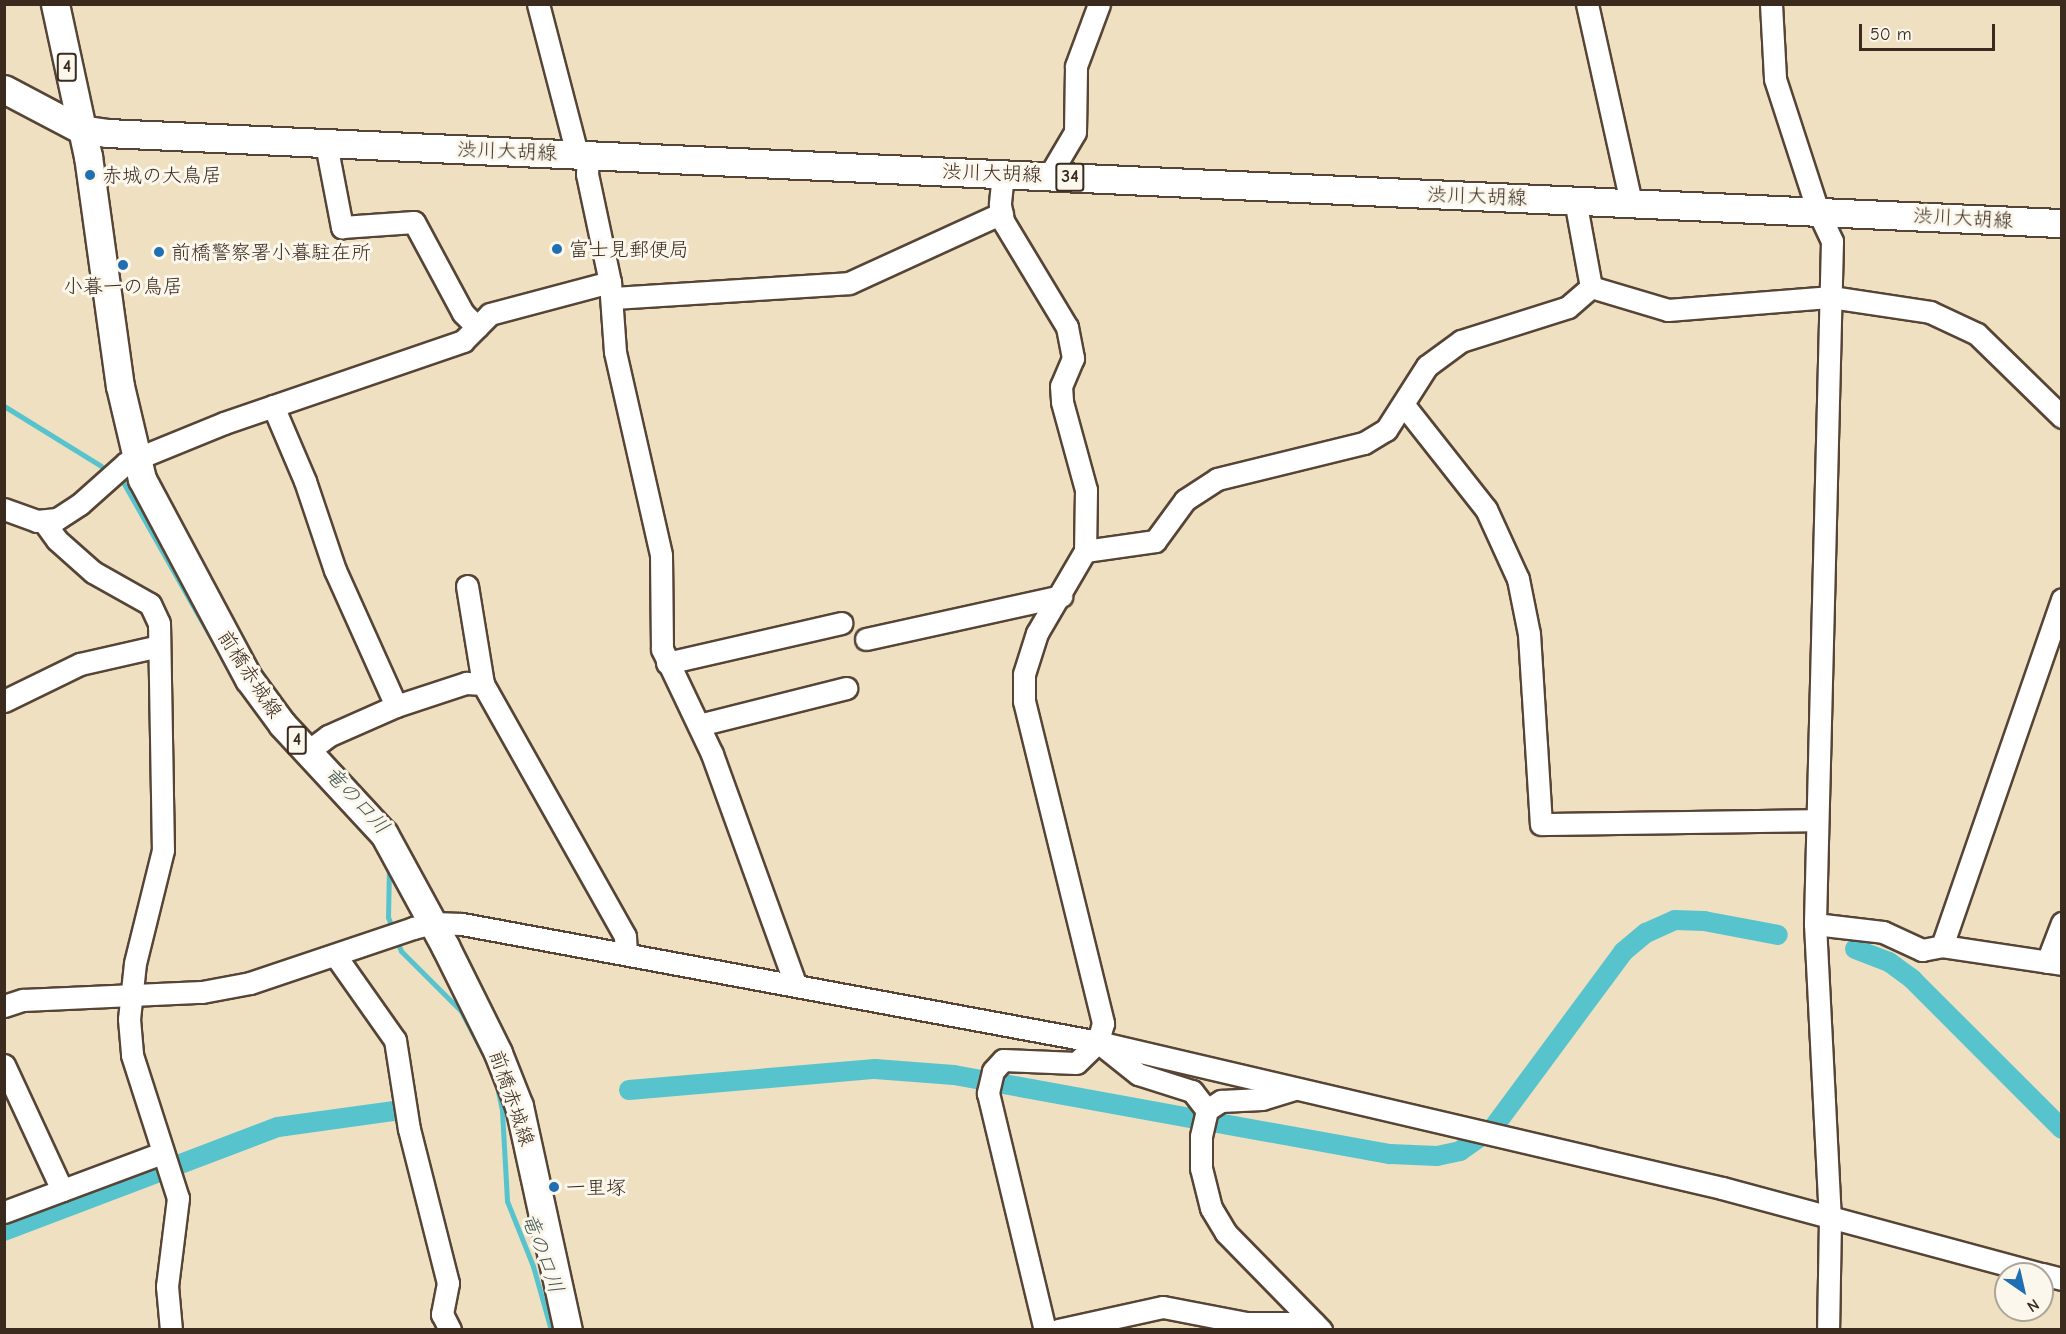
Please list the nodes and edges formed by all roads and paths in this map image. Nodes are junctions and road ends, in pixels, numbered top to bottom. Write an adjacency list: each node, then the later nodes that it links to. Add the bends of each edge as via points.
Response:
1 (55, 4): 7 (main road, 前橋赤城線 / 4)
2 (538, 4): 9 (street)
3 (1099, 4): 11 (street, via 1076,66 1075,132)
4 (1587, 4): 13 (street)
5 (1771, 4): 14 (street, via 1775,79)
6 (4, 89): 7 (main road, 渋川大胡線 / 34)
7 (80, 129): 8 (main road, 渋川大胡線 / 34); 24 (main road, 前橋赤城線 / 4, via 88,156 120,386)
8 (326, 144): 9 (main road, 渋川大胡線 / 34); 20 (street, via 342,227 414,222 462,313)
9 (583, 154): 10 (main road, 渋川大胡線 / 34); 18 (street)
10 (1003, 174): 11 (main road, 渋川大胡線 / 34); 15 (street)
11 (1049, 176): 12 (main road, 渋川大胡線 / 34)
12 (1575, 200): 13 (main road, 渋川大胡線 / 34); 17 (street)
13 (1631, 203): 14 (main road, 渋川大胡線 / 34)
14 (1818, 211): 16 (main road, 渋川大胡線 / 34); 19 (street, via 1832,241)
15 (1002, 213): 18 (street, via 849,283); 27 (street, via 1067,327 1073,358 1061,386 1062,402 1086,490)
16 (2061, 223)
17 (1591, 288): 19 (street, via 1668,310); 21 (street, via 1568,308 1461,341 1426,366)
18 (611, 290): 20 (street, via 490,314); 34 (street, via 618,369 661,555 662,649)
19 (1831, 297): 23 (street, via 1930,312 1960,323 1977,334); 41 (street)
20 (477, 327): 22 (street, via 463,341)
21 (1403, 404): 27 (street, via 1386,430 1364,443 1217,478 1185,500 1155,541); 41 (street, via 1486,509 1518,579 1529,634 1541,824)
22 (273, 406): 24 (street); 38 (street, via 305,482 335,570)
23 (2061, 417)
24 (135, 459): 26 (street, via 119,467 69,512); 40 (main road, 前橋赤城線 / 4, via 167,531 244,670 266,704)
25 (4, 509): 26 (street)
26 (44, 522): 33 (street, via 57,540 93,572 150,604 159,623)
27 (1085, 551): 29 (street)
28 (467, 586): 35 (street)
29 (1061, 596): 32 (street); 52 (street, via 1037,633 1027,658 1024,701 1103,1023)
30 (2061, 598): 45 (street)
31 (841, 623): 34 (street)
32 (866, 639)
33 (159, 646): 37 (street, via 80,664); 50 (street, via 163,850 135,963)
34 (667, 663): 39 (street)
35 (483, 684): 38 (street, via 466,683); 46 (street, via 625,936)
36 (846, 688): 39 (street)
37 (4, 701)
38 (396, 706): 40 (street, via 327,736)
39 (699, 724): 49 (street)
40 (307, 752): 42 (main road, 前橋赤城線 / 4, via 384,834)
41 (1817, 820): 44 (street)
42 (433, 923): 46 (street, via 550,938); 47 (street); 64 (main road, 前橋赤城線 / 4, via 510,1079 527,1134)
43 (2061, 923): 48 (street)
44 (1815, 924): 45 (street, via 1883,932 1922,950); 59 (street)
45 (1942, 946): 48 (street)
46 (626, 954): 49 (street)
47 (335, 955): 50 (street, via 250,983); 63 (street, via 395,1040 409,1129 448,1283 442,1314)
48 (2054, 963)
49 (795, 983): 52 (street)
50 (131, 997): 51 (street, via 23,1000); 56 (street, via 132,1055)
51 (4, 1006)
52 (1098, 1042): 54 (street); 55 (street, via 1138,1074 1192,1091); 65 (street, via 1076,1063 1003,1060 993,1071 988,1093)
53 (4, 1065): 57 (street)
54 (1294, 1089): 55 (street, via 1262,1099 1221,1101); 59 (street, via 1722,1188)
55 (1207, 1110): 61 (street, via 1201,1168 1210,1209 1226,1233)
56 (162, 1154): 57 (street); 62 (street, via 174,1182 178,1216 167,1286)
57 (62, 1190): 58 (street)
58 (4, 1212)
59 (1830, 1219): 60 (street); 67 (street)
60 (1995, 1262)
61 (1318, 1326): 66 (street, via 1246,1323 1163,1308)
62 (171, 1329)
63 (450, 1329)
64 (568, 1329)
65 (1045, 1329)
66 (1058, 1329)
67 (1828, 1329)

